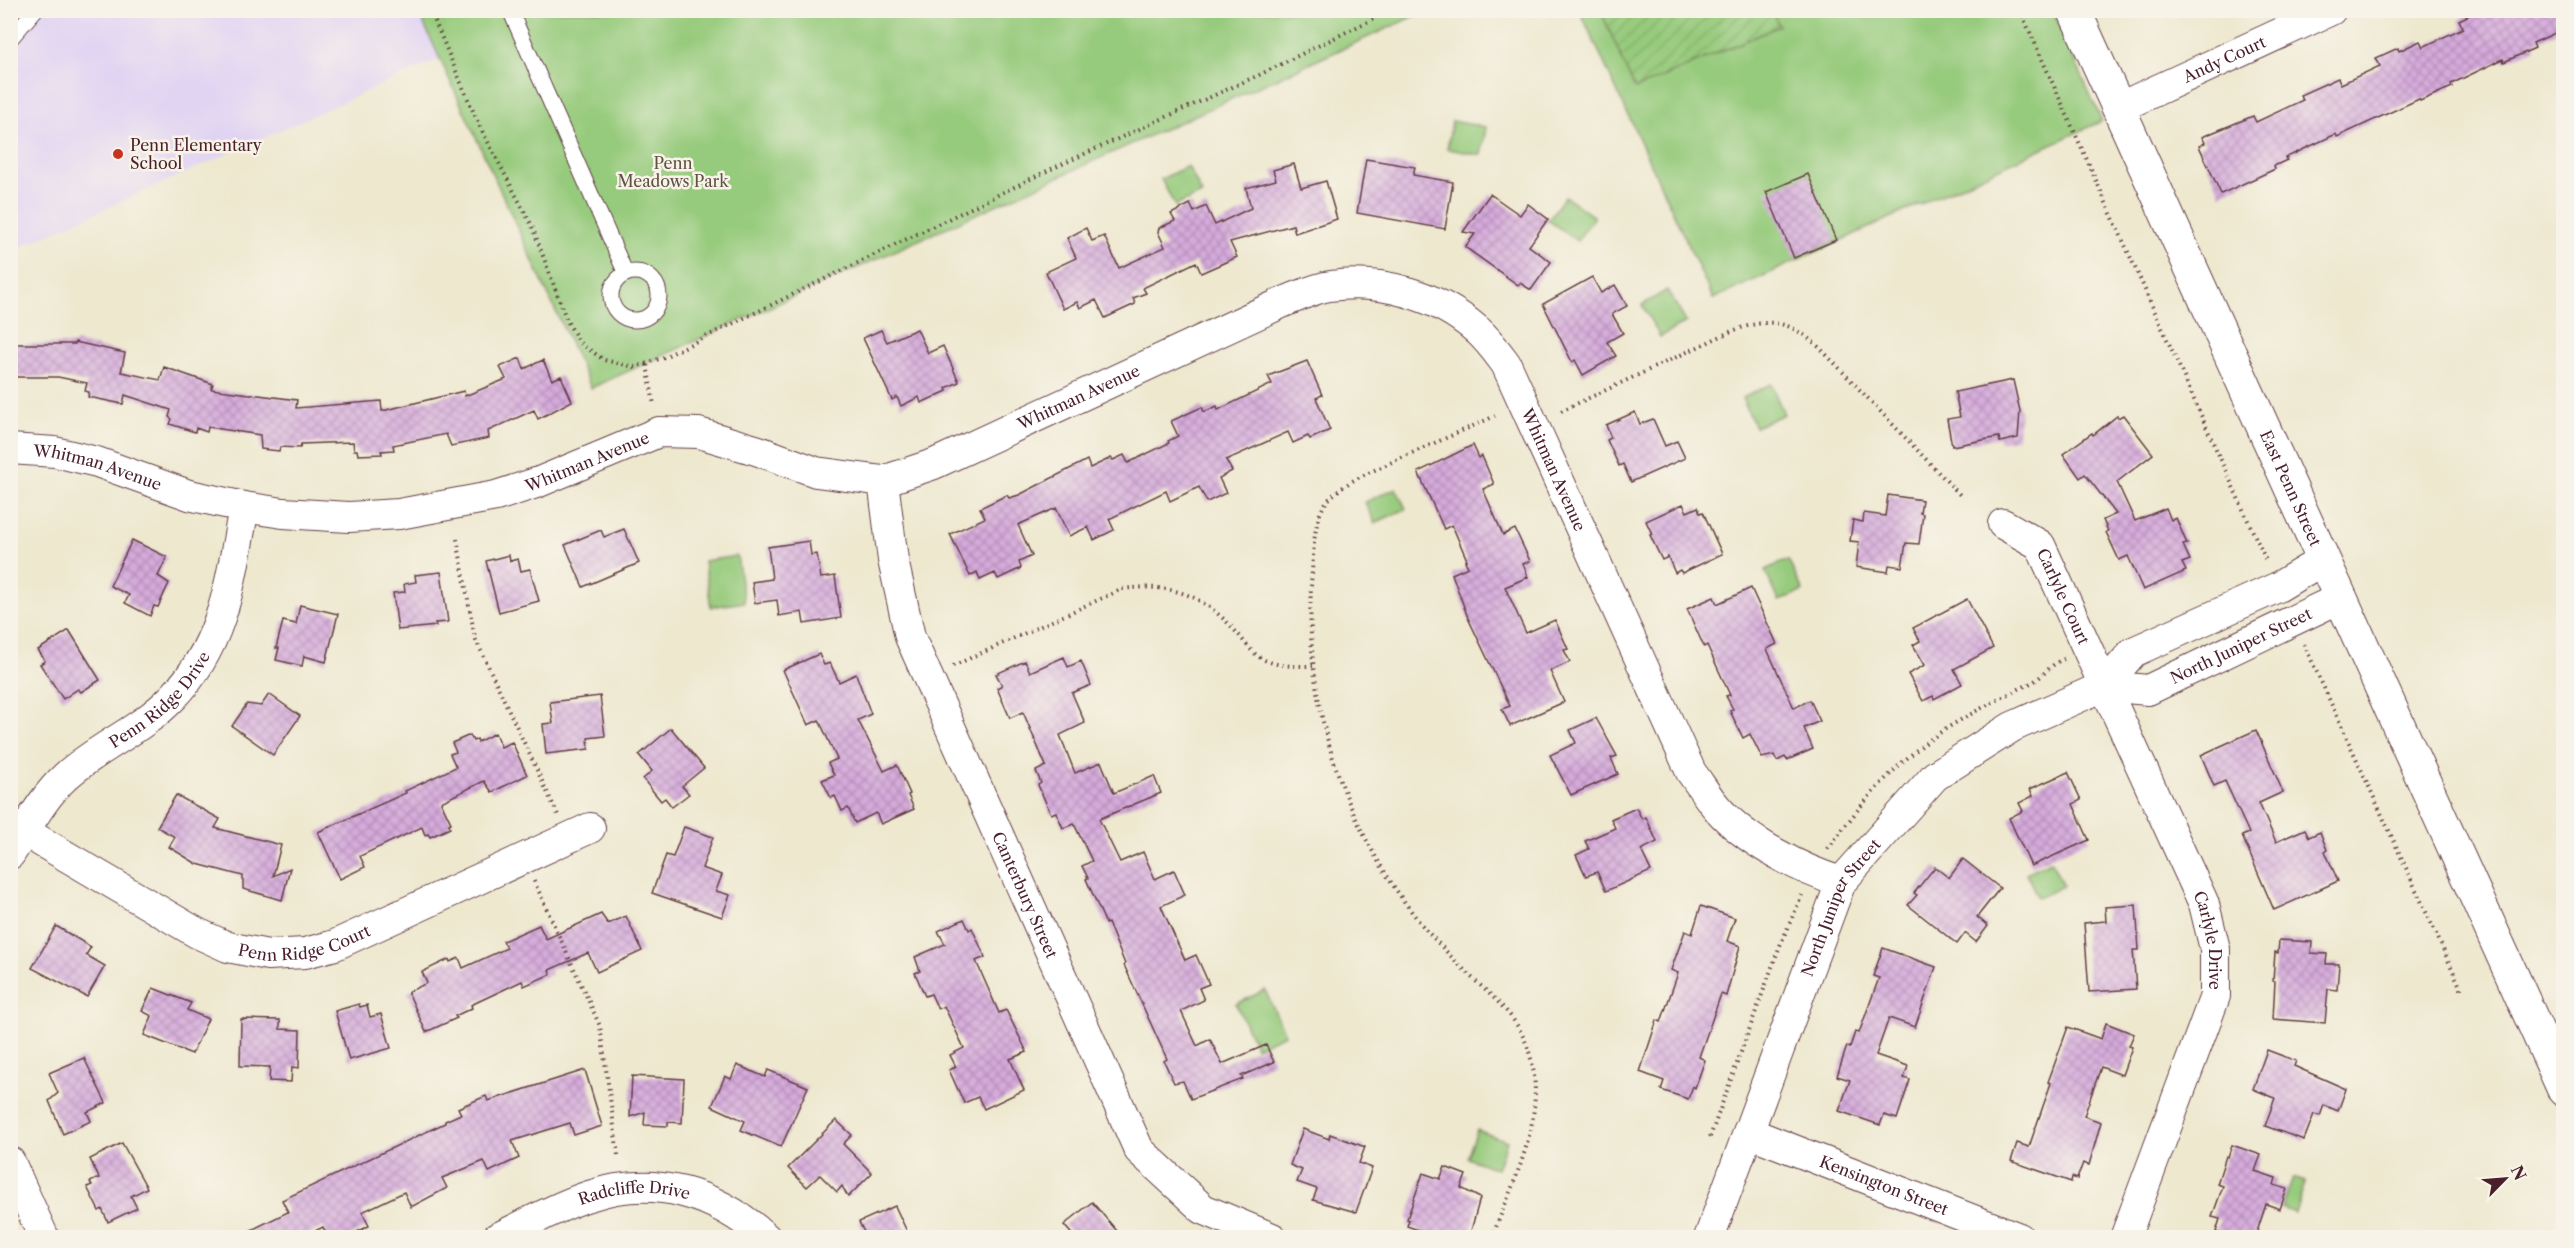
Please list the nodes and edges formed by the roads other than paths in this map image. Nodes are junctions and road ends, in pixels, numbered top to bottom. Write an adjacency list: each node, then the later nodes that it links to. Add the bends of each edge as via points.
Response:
1 (35, 10): 5 (lane)
2 (510, 10): 7 (lane)
3 (2074, 10): 6 (street, East Penn Street)
4 (2331, 10): 6 (street, Andy Court)
5 (10, 39)
6 (2118, 108): 12 (street, East Penn Street)
7 (626, 274)
8 (10, 449): 10 (street, Whitman Avenue, via 55,452 97,462 189,495)
9 (883, 481): 10 (street, Whitman Avenue, via 816,472 699,433 659,432 538,482 450,506 349,517); 17 (street, Whitman Avenue, via 934,464 1286,301 1328,286 1370,284 1398,288 1455,312 1478,330 1506,364 1691,772 1719,810 1760,842 1814,873); 24 (street, Canterbury Street, via 893,560 910,637 1138,1150 1203,1209)
10 (244, 507): 16 (street, Penn Ridge Drive, via 222,616 188,679 139,727 67,776 42,805)
11 (2003, 524): 14 (street, Carlyle Court, via 2040,544)
12 (2322, 560): 13 (street, East Penn Street); 14 (street, North Juniper Street, via 2278,587 2133,651)
13 (2340, 598): 14 (street, North Juniper Street, via 2148,690); 18 (street, East Penn Street)
14 (2104, 686): 17 (street, North Juniper Street, via 2013,727 1935,776); 27 (street, Carlyle Drive, via 2204,904 2215,949 2215,996)
15 (580, 833): 16 (street, Penn Ridge Court, via 335,945 305,953 268,955 228,947)
16 (18, 843)
17 (1840, 882): 19 (street, North Juniper Street)
18 (2564, 1090)
19 (1748, 1132): 25 (street, North Juniper Street); 26 (street, Kensington Street)
20 (10, 1162): 21 (street)
21 (44, 1238)
22 (497, 1238): 23 (street, Radcliffe Drive, via 588,1196 651,1187 686,1192 718,1203 748,1221)
23 (766, 1238)
24 (1272, 1238)
25 (1709, 1238)
26 (2019, 1238)
27 (2125, 1238)

